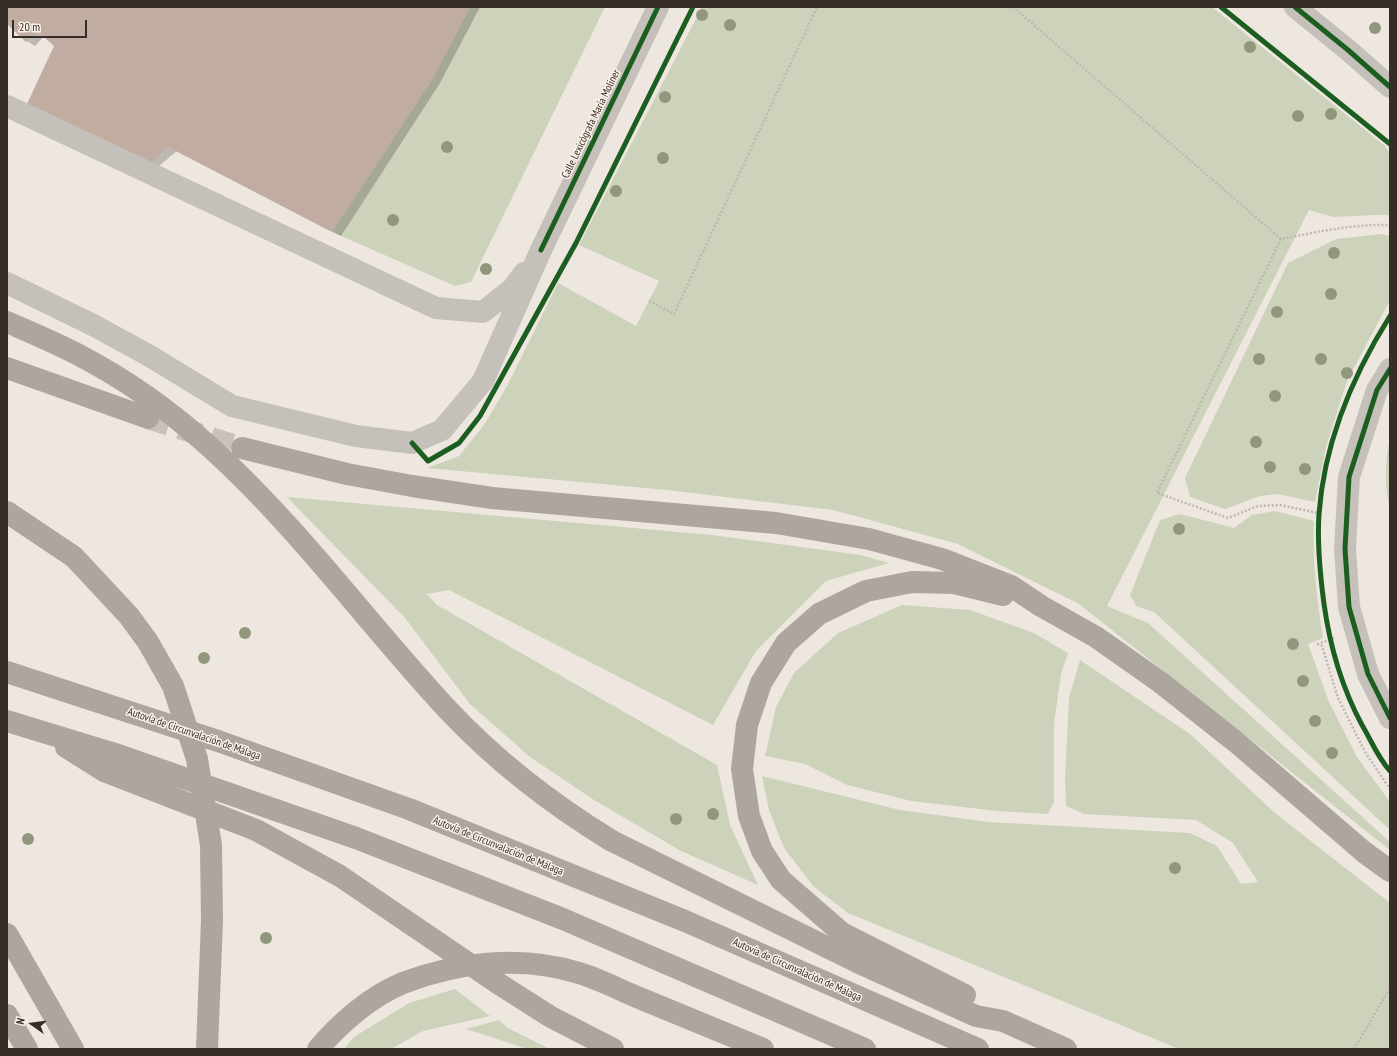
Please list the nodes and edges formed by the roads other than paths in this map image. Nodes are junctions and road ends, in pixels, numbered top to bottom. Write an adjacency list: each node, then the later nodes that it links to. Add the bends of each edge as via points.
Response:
1 (658, 7): 5 (street, Calle Lexicógrafa María Moliner)
2 (1294, 7): 3 (street)
3 (1390, 87)
4 (7, 106): 5 (street, via 436,308 483,312 513,288)
5 (542, 250): 6 (street, via 482,381 442,430 412,443 356,436 232,406 94,325)
6 (7, 283)
7 (7, 322): 21 (highway, via 77,354 149,398 212,449 275,512 448,711 489,749 581,822 663,866 857,962 976,1016)
8 (7, 368): 10 (highway)
9 (1390, 369): 15 (street, via 1376,390 1349,476 1345,548 1349,607 1368,674)
10 (148, 418)
11 (242, 448): 13 (highway, via 347,474 492,498 776,523 868,539 942,559 1011,586)
12 (7, 512): 24 (highway, via 74,557 129,616 148,642 173,686 197,759 211,845 212,920)
13 (1041, 606): 18 (highway, via 1096,637 1160,682 1236,742); 21 (highway, via 954,582 912,582 866,591 819,614 786,643 761,683 747,725 742,769 749,816 762,851 781,880 842,933 978,1002)
14 (7, 672): 29 (highway, Autovía de Circunvalación de Málaga, via 218,741 409,809 685,921)
15 (1390, 718)
16 (7, 721): 17 (highway)
17 (38, 730): 26 (highway, via 104,771 256,830 333,873 551,1017); 28 (highway, via 115,754 356,838 563,919)
18 (1390, 872)
19 (7, 934): 23 (highway)
20 (7, 1015): 22 (highway)
21 (1003, 1021): 30 (highway)
22 (27, 1049)
23 (73, 1049)
24 (207, 1049)
25 (318, 1049): 27 (highway, via 335,1029 367,1004 402,984 474,964 537,965 578,973)
26 (613, 1049)
27 (763, 1049)
28 (865, 1049)
29 (978, 1049)
30 (1066, 1049)

